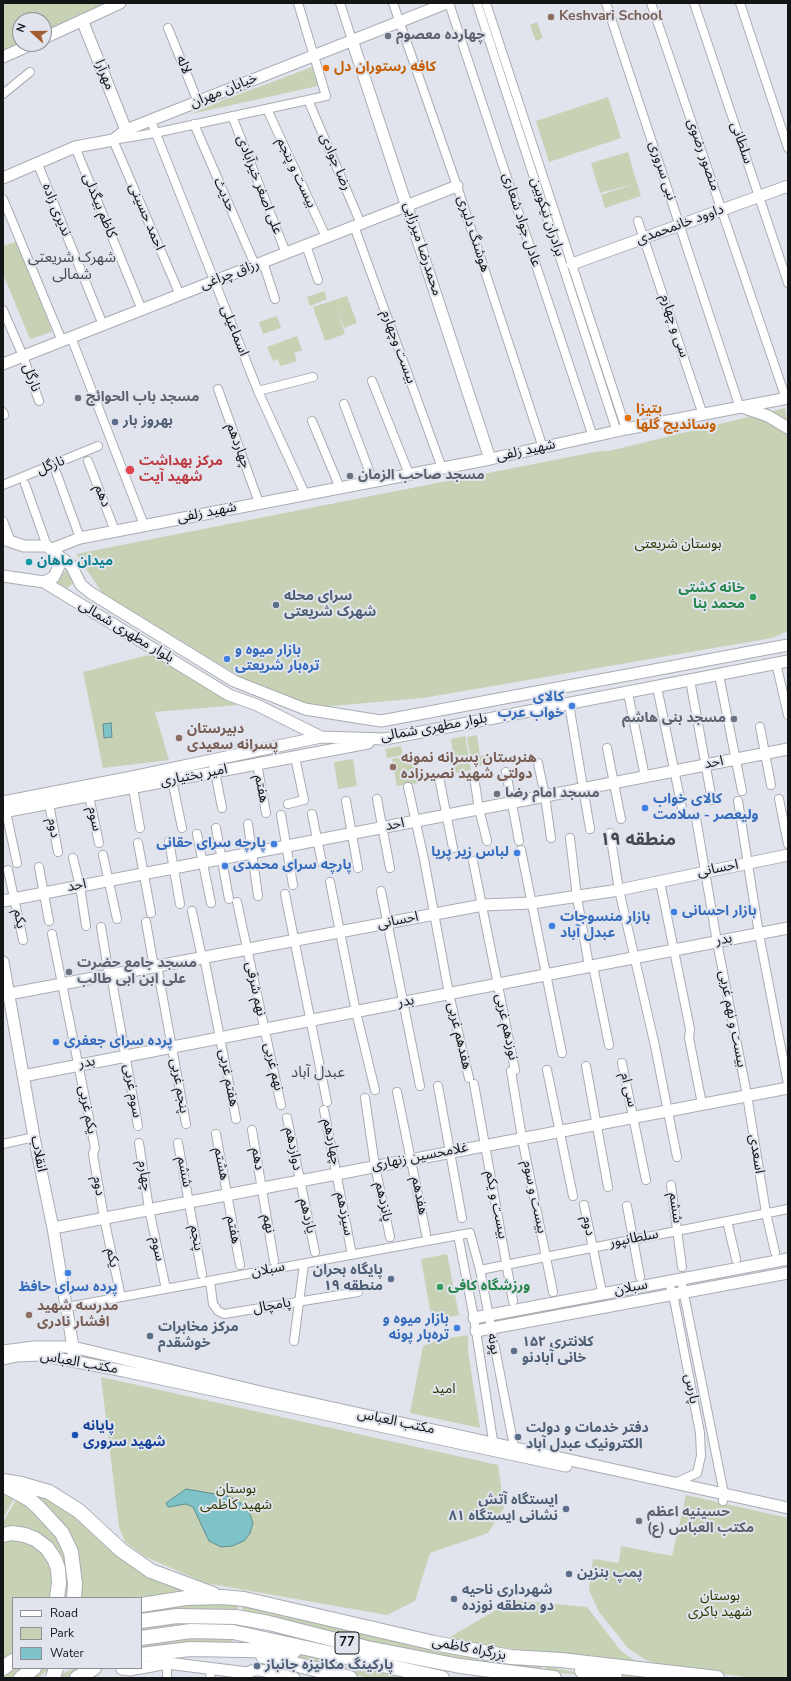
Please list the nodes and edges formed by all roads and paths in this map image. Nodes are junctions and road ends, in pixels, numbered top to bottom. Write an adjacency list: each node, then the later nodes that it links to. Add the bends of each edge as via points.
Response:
1 (120, 3): 12 (street)
2 (298, 3): 18 (street)
3 (340, 3): 16 (street)
4 (393, 3): 13 (street)
5 (446, 3): 13 (street, خیابان مهران); 73 (street, عادل جواد شعاری)
6 (477, 3): 72 (street, برادران نیکوبین)
7 (486, 3): 49 (street, برادران نیکوبین)
8 (606, 3): 43 (street, نبی سروری)
9 (651, 3): 40 (street, منصور رضوی)
10 (694, 3): 37 (street, سلطانی)
11 (740, 3): 32 (street)
12 (82, 20): 15 (street); 28 (street, مهرآرا)
13 (399, 22): 16 (street, خیابان مهران); 35 (street, هوشنگ دلیری)
14 (168, 28): 23 (street, لاله)
15 (52, 34)
16 (352, 40): 18 (street, خیابان مهران); 39 (street, محمدرضا میرزایی)
17 (15, 52): 19 (street)
18 (314, 56): 22 (street, via 326,96); 23 (street, خیابان مهران)
19 (3, 58)
20 (30, 72): 21 (street)
21 (3, 94)
22 (308, 100): 24 (street); 42 (street, رضا جوادی)
23 (198, 102): 26 (street, خیابان مهران)
24 (267, 109): 25 (street); 45 (street, بیست و پنجم)
25 (232, 116): 27 (street); 47 (street, علی اصغر خیرآبادی)
26 (151, 121): 28 (street, خیابان مهران); 29 (street, اسماعیلی)
27 (194, 124): 29 (street); 48 (street, حدیث)
28 (126, 130): 30 (street, خیابان مهران)
29 (155, 133): 30 (street); 51 (street, اسماعیلی)
30 (113, 140): 31 (street, خیابان مهران); 53 (street, احمد حسینی)
31 (75, 147): 33 (street, خیابان مهران); 56 (street, کاظم بیگدلی)
32 (788, 148)
33 (37, 162): 34 (street, خیابان مهران); 57 (street, ندیری زاده)
34 (3, 178)
35 (457, 186): 39 (street, رزاق چراغی); 75 (street, هوشنگ دلیری)
36 (788, 186): 37 (street, داوود خانمحمدی)
37 (759, 196): 40 (street, داوود خانمحمدی); 52 (street, سلطانی)
38 (3, 199): 58 (street)
39 (408, 205): 42 (street, رزاق چراغی); 76 (street, محمدرضا میرزایی)
40 (721, 210): 43 (street, داوود خانمحمدی); 65 (street, منصور رضوی)
41 (638, 221): 44 (street, سی و چهارم)
42 (358, 225): 45 (street, رزاق چراغی); 78 (street, بیست وچهارم)
43 (679, 225): 44 (street, داوود خانمحمدی); 68 (street, نبی سروری)
44 (644, 237): 49 (street, داوود خانمحمدی); 69 (street, سی و چهارم)
45 (326, 238): 46 (street, رزاق چراغی)
46 (306, 245): 47 (street, رزاق چراغی); 50 (street)
47 (286, 253): 48 (street, رزاق چراغی)
48 (259, 264): 51 (street, رزاق چراغی); 54 (street, حدیث)
49 (572, 264): 72 (street, برادران نیکوبین)
50 (318, 280)
51 (214, 281): 53 (street, رزاق چراغی); 64 (street, اسماعیلی)
52 (788, 283)
53 (180, 295): 56 (street, رزاق چراغی)
54 (275, 299)
55 (3, 310): 59 (street, نارگل)
56 (142, 310): 57 (street, رزاق چراغی)
57 (103, 325): 58 (street, رزاق چراغی)
58 (67, 339): 59 (street, رزاق چراغی); 88 (street)
59 (23, 356): 60 (street, رزاق چراغی); 66 (street, نارگل)
60 (3, 364)
61 (313, 377): 64 (street)
62 (372, 381): 80 (street)
63 (218, 389): 86 (street, چهاردهم)
64 (258, 391): 85 (street, اسماعیلی)
65 (787, 398): 68 (street, شهید زلفی)
66 (39, 400)
67 (344, 404): 81 (street)
68 (740, 408): 69 (street, شهید زلفی); 71 (street, via 768,416)
69 (704, 415): 72 (street, شهید زلفی)
70 (312, 421): 84 (street)
71 (788, 428)
72 (622, 430): 73 (street, شهید زلفی)
73 (593, 437): 75 (street, شهید زلفی)
74 (98, 446): 83 (street, نازگل)
75 (543, 448): 76 (street, شهید زلفی)
76 (490, 459): 78 (street, شهید زلفی)
77 (88, 461): 89 (street, دهم)
78 (442, 468): 80 (street, شهید زلفی)
79 (56, 472): 90 (street)
80 (409, 474): 81 (street, شهید زلفی)
81 (372, 481): 84 (street, شهید زلفی)
82 (25, 484): 92 (street)
83 (3, 485)
84 (340, 488): 85 (street, شهید زلفی)
85 (305, 494): 86 (street, شهید زلفی)
86 (259, 503): 88 (street, شهید زلفی)
87 (3, 521): 91 (street)
88 (144, 525): 89 (street, شهید زلفی)
89 (115, 531): 90 (street, شهید زلفی)
90 (80, 538): 92 (street, شهید زلفی)
91 (6, 540): 92 (street, via 24,546)
92 (52, 550): 94 (street, via 59,560 58,572); 95 (street, بلوار مطهری شمالی, via 71,565)
93 (3, 576): 94 (street)
94 (44, 582): 96 (street, بلوار مطهری شمالی)
95 (80, 585): 96 (street, via 71,589); 99 (street, بلوار مطهری شمالی, via 252,689 305,709 381,721)
96 (71, 599): 110 (street, بلوار مطهری شمالی, via 229,695)
97 (788, 638): 99 (street)
98 (788, 645): 99 (street, بلوار مطهری شمالی)
99 (766, 648)
100 (788, 661): 101 (street, بلوار مطهری شمالی)
101 (776, 663): 102 (street); 103 (street, بلوار مطهری شمالی); 108 (street)
102 (788, 665)
103 (719, 674): 104 (street, بلوار مطهری شمالی); 116 (street)
104 (690, 680): 105 (street, بلوار مطهری شمالی); 120 (street)
105 (657, 687): 106 (street, بلوار مطهری شمالی); 121 (street)
106 (628, 693): 107 (street, بلوار مطهری شمالی); 124 (street)
107 (569, 704): 111 (street, بلوار مطهری شمالی); 132 (street)
108 (788, 715)
109 (760, 727): 114 (street)
110 (321, 737): 111 (street, بلوار مطهری شمالی); 117 (street, امیر بختیاری)
111 (385, 739): 115 (street, امیر بختیاری)
112 (608, 748): 128 (street)
113 (788, 749): 114 (street, احد)
114 (765, 753): 116 (street, احد); 129 (street)
115 (295, 757): 119 (street, امیر بختیاری); 143 (street, via 304,800)
116 (734, 759): 120 (street, احد); 134 (street)
117 (213, 761): 122 (street); 133 (street, امیر بختیاری)
118 (538, 763): 135 (street)
119 (257, 764): 122 (street, امیر بختیاری); 148 (street, هفتم)
120 (704, 765): 121 (street, احد); 138 (street)
121 (674, 771): 124 (street, احد); 145 (street)
122 (216, 772): 126 (street, امیر بختیاری); 144 (street)
123 (506, 772): 141 (street)
124 (645, 776): 128 (street, احد)
125 (474, 777): 147 (street)
126 (172, 780): 131 (street, امیر بختیاری); 158 (street)
127 (440, 782): 151 (street)
128 (614, 782): 132 (street, احد); 153 (street)
129 (771, 785)
130 (408, 787): 154 (street, هفدهم غربی)
131 (133, 788): 133 (street, امیر بختیاری); 157 (street)
132 (583, 788): 135 (street, احد); 160 (street)
133 (93, 792): 142 (street, امیر بختیاری); 146 (street, امیر بختیاری); 170 (street, سوم)
134 (742, 792)
135 (545, 796): 141 (street, احد); 164 (street)
136 (377, 799): 156 (street)
137 (779, 799): 172 (street)
138 (712, 800)
139 (346, 801): 161 (street)
140 (738, 801): 186 (street)
141 (510, 803): 147 (street, احد); 169 (street)
142 (49, 804): 146 (street, امیر بختیاری); 176 (street, دوم)
143 (288, 804)
144 (222, 808)
145 (682, 808)
146 (4, 809): 184 (street)
147 (479, 809): 151 (street, احد); 168 (street)
148 (266, 814)
149 (312, 814): 166 (street)
150 (281, 815): 173 (street)
151 (446, 815): 154 (street, احد); 174 (street)
152 (696, 818): 192 (street)
153 (621, 819)
154 (416, 821): 156 (street, احد); 215 (street, هفدهم غربی)
155 (248, 824): 177 (street)
156 (382, 827): 161 (street, احد); 190 (street)
157 (140, 828)
158 (182, 828)
159 (216, 828): 181 (street)
160 (590, 829)
161 (352, 833): 166 (street, احد); 189 (street)
162 (610, 833): 199 (street)
163 (197, 834): 183 (street)
164 (551, 838)
165 (570, 838): 204 (street)
166 (316, 840): 173 (street, احد); 185 (street)
167 (169, 841): 188 (street)
168 (487, 841)
169 (519, 841)
170 (100, 843)
171 (138, 843): 193 (street)
172 (788, 844)
173 (286, 846): 177 (street, احد); 197 (street)
174 (453, 848)
175 (520, 850): 211 (street)
176 (58, 852)
177 (252, 853): 181 (street, احد); 203 (street)
178 (103, 855): 194 (street)
179 (788, 855): 186 (street, احسانی)
180 (73, 858): 198 (street)
181 (221, 859): 183 (street, احد); 206 (street)
182 (473, 861): 212 (street, نوزدهم غربی)
183 (201, 862): 188 (street, احد); 209 (street)
184 (17, 863)
185 (322, 863)
186 (747, 864): 192 (street, احسانی); 225 (street)
187 (39, 867): 201 (street)
188 (173, 868): 193 (street, احد); 210 (street)
189 (358, 868)
190 (390, 868)
191 (8, 870): 205 (street)
192 (705, 872): 196 (street, احسانی); 228 (street, بیست و نهم غربی)
193 (144, 874): 194 (street, احد); 214 (street)
194 (109, 880): 198 (street, احد); 216 (street)
195 (330, 882): 223 (street)
196 (660, 882): 199 (street, احسانی); 230 (street)
197 (293, 885)
198 (80, 886): 201 (street, احد); 220 (street)
199 (619, 890): 204 (street, احسانی); 232 (street)
200 (381, 891): 219 (street)
201 (44, 893): 205 (street, احد); 217 (street)
202 (286, 894): 227 (street)
203 (258, 896)
204 (577, 897): 211 (street, احسانی); 235 (street)
205 (16, 898): 207 (street, احد); 226 (street, یکم)
206 (229, 899)
207 (3, 901)
208 (237, 902): 229 (street)
209 (211, 903)
210 (180, 904)
211 (532, 904): 212 (street, احسانی); 237 (street)
212 (483, 905): 215 (street, احسانی); 239 (street, نوزدهم غربی)
213 (192, 911): 231 (street)
214 (150, 913)
215 (434, 914): 219 (street, احسانی); 240 (street, هفدهم غربی)
216 (117, 919)
217 (49, 921)
218 (146, 922): 234 (street)
219 (387, 923): 223 (street, احسانی); 242 (street)
220 (86, 926)
221 (101, 927): 236 (street)
222 (788, 928): 225 (street, بدر)
223 (341, 932): 227 (street, احسانی); 243 (street)
224 (52, 934): 238 (street)
225 (759, 934): 228 (street, بدر); 256 (street)
226 (23, 940)
227 (294, 940): 229 (street, احسانی); 244 (street, چهاردهم)
228 (717, 942): 230 (street, بدر); 262 (street, بیست و نهم غربی)
229 (247, 949): 231 (street, احسانی); 245 (street, نهم شرقی)
230 (674, 950): 232 (street, بدر); 264 (street)
231 (203, 958): 234 (street, احسانی); 246 (street, هفتم غربی)
232 (635, 958): 235 (street, بدر); 266 (street)
233 (3, 962): 241 (street, انقلاب)
234 (156, 966): 236 (street, احسانی); 248 (street, پنجم غربی)
235 (591, 966): 237 (street, بدر); 247 (street)
236 (110, 975): 238 (street, احسانی); 250 (street, سوم غربی)
237 (546, 975): 239 (street, بدر); 249 (street)
238 (63, 984): 241 (street, احسانی); 252 (street, یکم غربی)
239 (497, 984): 240 (street, بدر); 277 (street, نوزدهم غربی, via 513,1070)
240 (449, 994): 242 (street, بدر); 281 (street, هفدهم غربی, via 472,1081)
241 (6, 995): 255 (street, انقلاب)
242 (403, 1002): 243 (street, بدر); 257 (street)
243 (356, 1012): 244 (street, بدر); 260 (street)
244 (311, 1020): 245 (street, بدر); 287 (street, چهاردهم)
245 (264, 1029): 246 (street, بدر); 265 (street, نهم غربی)
246 (220, 1038): 248 (street, بدر); 268 (street, هفتم غربی)
247 (609, 1045)
248 (172, 1047): 250 (street, بدر); 270 (street, پنجم غربی)
249 (562, 1053)
250 (126, 1056): 252 (street, بدر); 272 (street, سوم غربی)
251 (622, 1063): 267 (street, سی ام)
252 (79, 1065): 255 (street, بدر); 283 (street, یکم غربی, via 95,1148)
253 (586, 1066): 271 (street)
254 (547, 1070): 274 (street)
255 (23, 1076): 276 (street, انقلاب)
256 (788, 1084)
257 (420, 1086)
258 (438, 1086): 282 (street)
259 (788, 1088): 262 (street, غلامحسین زنهاری)
260 (375, 1090)
261 (397, 1092): 285 (street, هفدهم)
262 (747, 1095): 264 (street, غلامحسین زنهاری); 300 (street, اسعدی)
263 (365, 1098): 286 (street, پانزدهم)
264 (702, 1104): 266 (street, غلامحسین زنهاری)
265 (281, 1105)
266 (668, 1110): 267 (street, غلامحسین زنهاری); 284 (street)
267 (634, 1117): 271 (street, غلامحسین زنهاری); 288 (street, سی ام)
268 (236, 1118)
269 (287, 1118): 289 (street, دوازدهم)
270 (186, 1124)
271 (598, 1124): 274 (street, غلامحسین زنهاری); 291 (street)
272 (138, 1126)
273 (252, 1130): 292 (street, دهم)
274 (559, 1131): 277 (street, غلامحسین زنهاری); 294 (street)
275 (216, 1134): 293 (street, هشتم)
276 (34, 1137): 280 (street); 304 (street, انقلاب)
277 (522, 1138): 281 (street, غلامحسین زنهاری); 315 (street, بیست و سوم)
278 (139, 1143): 298 (street, چهارم)
279 (178, 1143): 295 (street, ششم)
280 (3, 1144)
281 (484, 1145): 282 (street, غلامحسین زنهاری); 320 (street, بیست و یکم)
282 (449, 1152): 285 (street, غلامحسین زنهاری); 302 (street)
283 (93, 1154): 301 (street, دوم)
284 (677, 1158)
285 (411, 1159): 286 (street, غلامحسین زنهاری); 307 (street, هفدهم)
286 (375, 1166): 287 (street, غلامحسین زنهاری); 309 (street, پانزدهم)
287 (337, 1174): 289 (street, غلامحسین زنهاری); 314 (street, سیزدهم)
288 (646, 1180)
289 (299, 1181): 292 (street, غلامحسین زنهاری); 312 (street, یازدهم)
290 (671, 1185): 305 (street, ششم)
291 (608, 1187)
292 (261, 1188): 293 (street, غلامحسین زنهاری); 318 (street, نهم)
293 (227, 1194): 295 (street, غلامحسین زنهاری); 321 (street, هفتم)
294 (573, 1196)
295 (190, 1201): 298 (street, غلامحسین زنهاری); 325 (street, پنجم)
296 (584, 1205): 311 (street, دوم)
297 (627, 1206): 310 (street)
298 (149, 1209): 301 (street, غلامحسین زنهاری); 331 (street, سوم)
299 (788, 1209): 300 (street, سلطانپور)
300 (766, 1213): 303 (street, سلطانپور); 313 (street)
301 (104, 1218): 304 (street, غلامحسین زنهاری); 336 (street, یکم)
302 (462, 1218)
303 (727, 1221): 305 (street, سلطانپور); 317 (street)
304 (53, 1228): 339 (street, انقلاب)
305 (678, 1231): 310 (street, سلطانپور); 322 (street)
306 (470, 1233): 308 (street, سبلان); 323 (street, پونه)
307 (426, 1234)
308 (458, 1235): 314 (street, سبلان); 341 (street, پونه)
309 (390, 1237)
310 (633, 1239): 311 (street, سلطانپور); 326 (street)
311 (593, 1248): 315 (street, سلطانپور); 330 (street)
312 (315, 1252)
313 (775, 1252)
314 (352, 1255): 319 (street, سبلان)
315 (547, 1257): 320 (street, سلطانپور); 333 (street)
316 (788, 1258): 327 (street, سبلان)
317 (736, 1259)
318 (274, 1261)
319 (304, 1264): 328 (street, سبلان); 338 (street)
320 (508, 1264): 323 (street, سلطانپور); 337 (street)
321 (240, 1265)
322 (682, 1267)
323 (480, 1270): 340 (street, پونه)
324 (788, 1273): 334 (street, سبلان)
325 (202, 1274)
326 (640, 1277)
327 (681, 1279): 329 (street, سبلان); 334 (street, پارس)
328 (210, 1281): 331 (street, سبلان); 338 (street, پامچال, via 213,1304 224,1314)
329 (668, 1281): 335 (street, پارس); 340 (street, سبلان)
330 (601, 1287)
331 (166, 1289): 336 (street, سبلان)
332 (358, 1292): 338 (street, پامچال)
333 (553, 1292)
334 (685, 1292): 335 (street, سبلان); 350 (street, پارس)
335 (673, 1294): 342 (street, سبلان); 351 (street, پارس)
336 (121, 1298): 339 (street, سبلان)
337 (514, 1301)
338 (298, 1302): 344 (street)
339 (67, 1308): 345 (street, انقلاب)
340 (487, 1316): 341 (street, سبلان); 342 (street, پونه)
341 (474, 1318): 343 (street, پونه)
342 (490, 1329): 343 (street, سبلان); 353 (street, پونه)
343 (476, 1331): 352 (street, پونه)
344 (294, 1341)
345 (73, 1347): 346 (street, مکتب العباس, via 34,1346); 348 (street, انقلاب); 349 (street, مکتب العباس)
346 (3, 1351)
347 (3, 1359): 348 (street, مکتب العباس, via 40,1355)
348 (72, 1362): 349 (street, مکتب العباس)
349 (264, 1397): 352 (street, مکتب العباس)
350 (712, 1432): 351 (street); 358 (street, پارس)
351 (700, 1433): 356 (street, پارس, via 701,1456 697,1473)
352 (494, 1447): 353 (street, مکتب العباس)
353 (515, 1451): 354 (street, مکتب العباس)
354 (564, 1462): 356 (street, مکتب العباس); 358 (street, مکتب العباس)
355 (3, 1481): 364 (highway, via 49,1492 79,1511 121,1550 152,1571)
356 (675, 1483): 358 (street, مکتب العباس)
357 (3, 1485): 363 (highway, via 38,1506 62,1533 71,1552)
358 (723, 1497): 359 (street, مکتب العباس); 360 (street, مکتب العباس)
359 (788, 1508)
360 (788, 1515)
361 (3, 1535): 362 (highway, via 25,1535 47,1548 58,1569)
362 (57, 1597)
363 (74, 1597)
364 (223, 1597): 365 (highway); 371 (highway, بزرگراه کاظمی, via 278,1606 378,1631)
365 (142, 1604)
366 (142, 1621): 386 (highway, بزرگراه کاظمی / 77, via 177,1616 236,1617 367,1648 460,1666)
367 (142, 1638): 369 (highway, 77, via 191,1631 233,1632)
368 (239, 1649): 369 (highway); 370 (highway); 384 (highway)
369 (329, 1652): 385 (highway, 77, via 363,1662)
370 (142, 1655)
371 (511, 1657): 387 (highway); 388 (highway, بزرگراه کاظمی, via 561,1660)
372 (167, 1664): 373 (street); 377 (street); 382 (street)
373 (142, 1668)
374 (33, 1669): 379 (highway)
375 (60, 1669): 380 (highway)
376 (92, 1669): 381 (highway)
377 (210, 1674): 378 (street, via 247,1673 254,1670)
378 (259, 1674): 383 (street)
379 (21, 1678)
380 (46, 1678)
381 (77, 1678)
382 (166, 1678)
383 (294, 1678)
384 (350, 1678)
385 (442, 1678)
386 (554, 1678)
387 (615, 1678)
388 (717, 1678)

